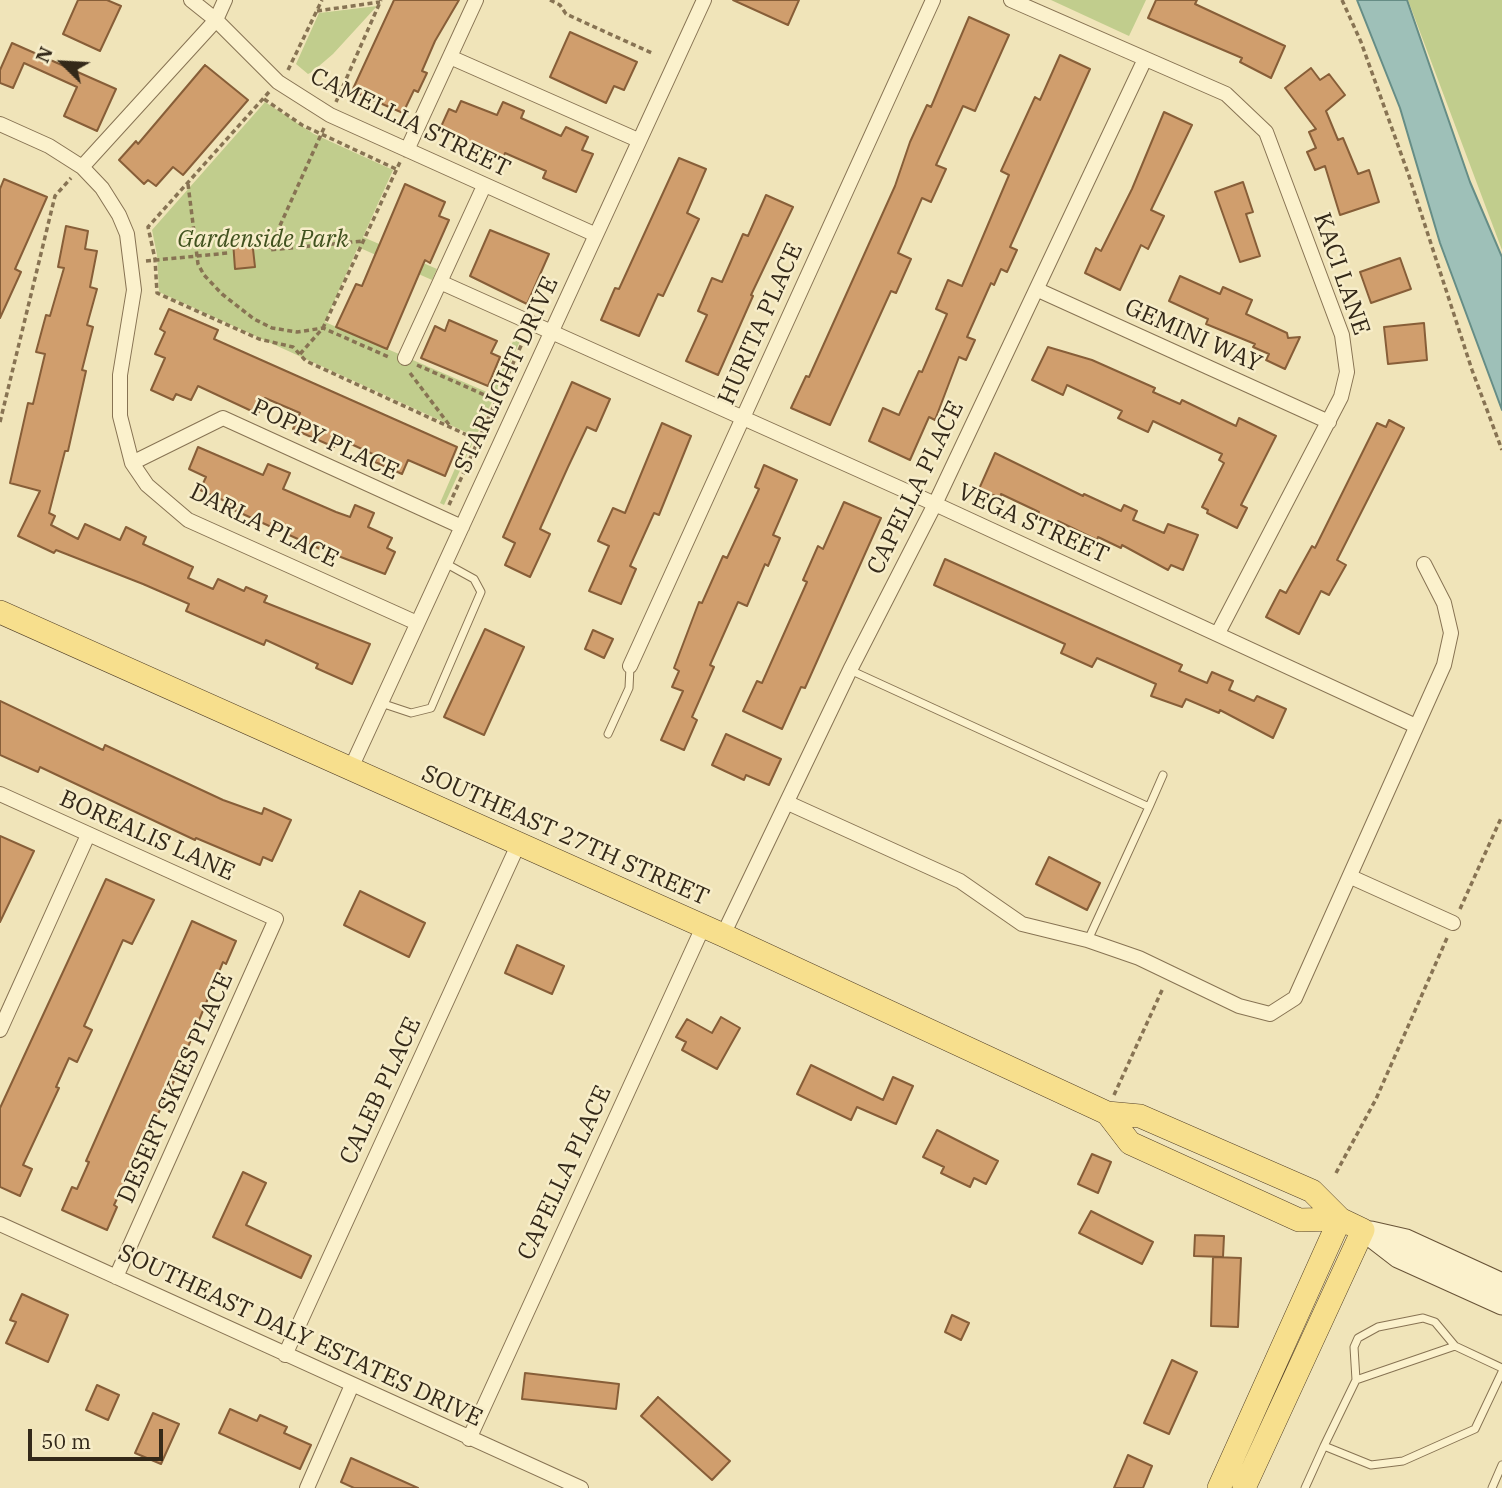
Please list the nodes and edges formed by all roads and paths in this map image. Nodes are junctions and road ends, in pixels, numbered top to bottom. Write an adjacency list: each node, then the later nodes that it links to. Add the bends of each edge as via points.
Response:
1 (191, 0): 12 (street, CAMELLIA STREET)
2 (225, 0): 12 (street)
3 (322, 0): 11 (path)
4 (476, 0): 14 (street)
5 (550, 0): 13 (path, via 566,14)
6 (704, 0): 21 (street, STARLIGHT DRIVE)
7 (933, 0): 42 (street, HURITA PLACE)
8 (1011, 0): 15 (street, KACI LANE)
9 (1342, 0): 47 (path, via 1409,176)
10 (381, 1): 11 (path); 18 (path)
11 (317, 10): 16 (path, via 293,62)
12 (216, 20): 16 (street, CAMELLIA STREET); 23 (street)
13 (654, 54)
14 (450, 57): 21 (street); 22 (street)
15 (1145, 59): 34 (street, CAPELLA PLACE); 44 (street, KACI LANE, via 1226,94 1266,132 1342,335 1347,372)
16 (278, 82): 17 (path); 18 (street, CAMELLIA STREET)
17 (264, 99): 20 (path); 25 (path)
18 (330, 115): 20 (path); 22 (street, CAMELLIA STREET)
19 (0, 124): 23 (street, DARLA PLACE, via 50,146)
20 (321, 135): 24 (path); 28 (path, via 269,250)
21 (638, 140): 27 (street, STARLIGHT DRIVE)
22 (407, 150): 24 (path); 26 (street, CAMELLIA STREET)
23 (82, 167): 32 (street, DARLA PLACE, via 119,215); 43 (path, via 55,196)
24 (396, 169): 28 (path)
25 (188, 184): 30 (path); 31 (path, via 148,227)
26 (484, 186): 27 (street, CAMELLIA STREET); 33 (street)
27 (594, 234): 37 (street, STARLIGHT DRIVE)
28 (364, 241): 36 (path)
29 (228, 253): 30 (path)
30 (198, 256): 31 (path); 36 (path, via 204,275 254,319 297,332)
31 (155, 259): 32 (path); 38 (path, via 157,293 259,340 293,347)
32 (133, 263): 48 (street, DARLA PLACE, via 134,290 120,374 120,416)
33 (440, 282): 35 (street, VEGA STREET); 39 (street)
34 (1038, 290): 44 (street, GEMINI WAY); 49 (street, CAPELLA PLACE)
35 (531, 323): 37 (street, VEGA STREET); 40 (path)
36 (323, 328): 38 (path); 45 (path, via 403,363)
37 (554, 332): 41 (street, STARLIGHT DRIVE); 42 (street, VEGA STREET)
38 (300, 354): 45 (path, via 306,361)
39 (407, 359): 40 (path)
40 (496, 400): 41 (path); 46 (path)
41 (516, 411): 51 (street, STARLIGHT DRIVE)
42 (742, 420): 49 (street, VEGA STREET); 57 (street, HURITA PLACE)
43 (0, 422)
44 (1329, 422): 56 (street, KACI LANE)
45 (450, 427): 46 (path)
46 (478, 440): 50 (path)
47 (1502, 450)
48 (132, 463): 50 (street, POPPY PLACE, via 223,418); 55 (street, DARLA PLACE, via 147,485 188,520)
49 (935, 505): 56 (street, VEGA STREET); 58 (street, CAPELLA PLACE)
50 (443, 520): 51 (street, POPPY PLACE)
51 (462, 527): 52 (street, STARLIGHT DRIVE)
52 (445, 563): 55 (street, STARLIGHT DRIVE); 59 (lane, via 474,579 481,592 431,708 411,713)
53 (1424, 565): 60 (street, via 1444,603 1451,633 1444,665)
54 (0, 612): 62 (main road, SOUTHEAST 27TH STREET)
55 (417, 623): 59 (street, STARLIGHT DRIVE)
56 (1218, 633): 60 (street, VEGA STREET)
57 (630, 666): 61 (lane, via 629,688)
58 (850, 670): 65 (street, CAPELLA PLACE); 66 (lane)
59 (381, 703): 62 (street, STARLIGHT DRIVE)
60 (1416, 726): 70 (street)
61 (608, 734)
62 (351, 768): 69 (main road, SOUTHEAST 27TH STREET)
63 (1163, 775): 66 (lane)
64 (0, 794): 68 (street, BOREALIS LANE)
65 (788, 803): 73 (street, CAPELLA PLACE); 74 (street, via 960,881 1023,924)
66 (1149, 807): 74 (lane)
67 (1502, 816): 72 (path)
68 (88, 835): 71 (street, BOREALIS LANE); 76 (street)
69 (518, 845): 73 (main road, SOUTHEAST 27TH STREET); 86 (street, CALEB PLACE)
70 (1352, 877): 72 (street); 75 (street, via 1295,998 1270,1014 1239,1006)
71 (276, 919): 82 (street, DESERT SKIES PLACE)
72 (1453, 923): 78 (path, via 1381,1089)
73 (713, 931): 77 (main road, SOUTHEAST 27TH STREET); 90 (street, CAPELLA PLACE)
74 (1087, 940): 75 (street)
75 (1170, 973): 77 (path)
76 (0, 1030)
77 (1107, 1113): 79 (main road, SOUTHEAST 27TH STREET, via 1140,1116 1311,1191)
78 (1336, 1173)
79 (1340, 1219): 81 (main road, SOUTHEAST 27TH STREET); 95 (main road)
80 (1, 1226): 82 (street, SOUTHEAST DALY ESTATES DRIVE)
81 (1363, 1230): 83 (main road, SOUTHEAST 27TH STREET, via 1406,1240); 84 (main road, SOUTHEAST 27TH STREET, via 1398,1257); 96 (main road)
82 (116, 1277): 86 (street, SOUTHEAST DALY ESTATES DRIVE)
83 (1502, 1284)
84 (1502, 1304)
85 (1455, 1346): 87 (lane); 88 (lane); 88 (lane, via 1435,1322 1423,1318 1378,1327 1365,1332 1354,1348)
86 (285, 1355): 89 (street, SOUTHEAST DALY ESTATES DRIVE)
87 (1502, 1370): 91 (lane, via 1475,1429 1403,1461 1371,1465)
88 (1356, 1380): 91 (lane)
89 (352, 1385): 90 (street, SOUTHEAST DALY ESTATES DRIVE); 93 (street)
90 (469, 1439): 94 (street, SOUTHEAST DALY ESTATES DRIVE)
91 (1324, 1446): 97 (lane)
92 (1502, 1465): 98 (lane)
93 (307, 1488)
94 (580, 1488)
95 (1219, 1488)
96 (1244, 1488)
97 (1305, 1488)
98 (1492, 1488)

